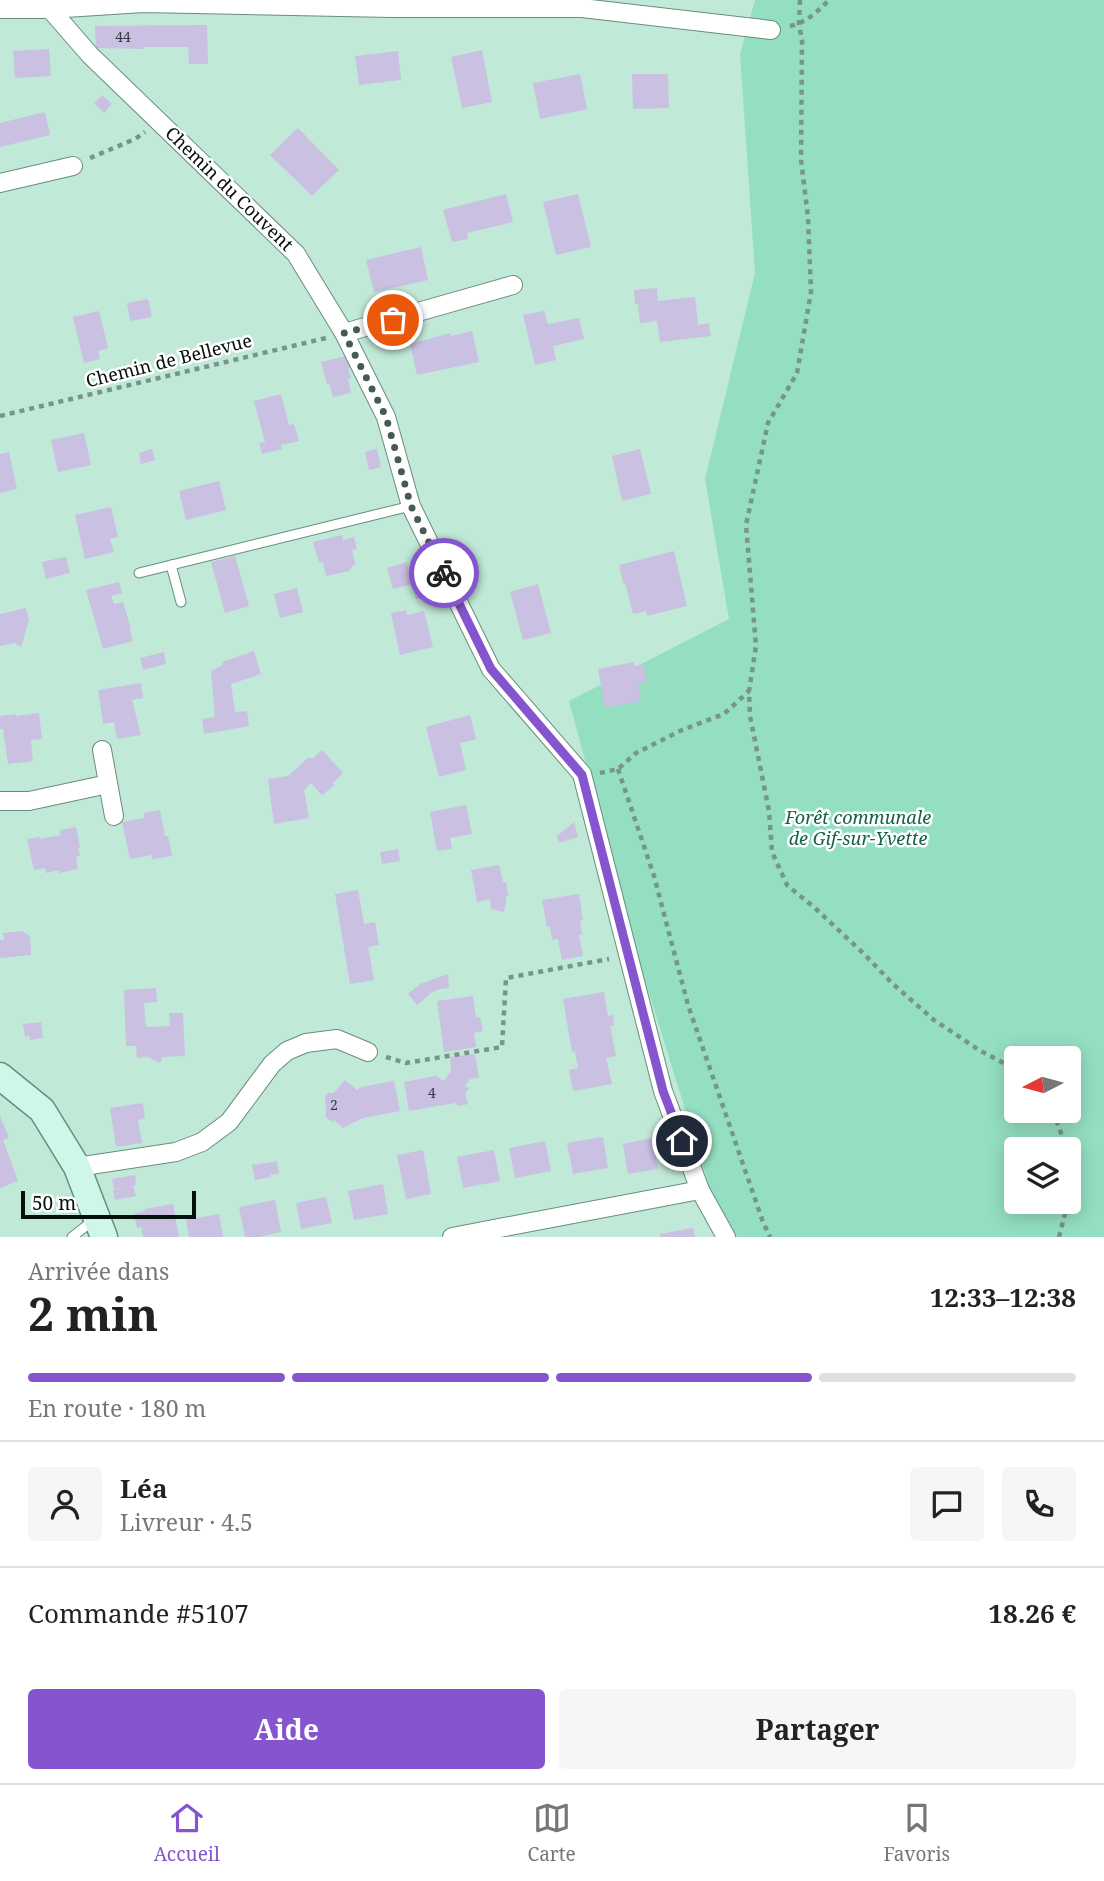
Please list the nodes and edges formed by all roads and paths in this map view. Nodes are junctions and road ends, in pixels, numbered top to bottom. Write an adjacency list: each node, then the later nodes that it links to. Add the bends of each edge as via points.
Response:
1 (800, 0): 5 (path)
2 (829, 0): 5 (path)
3 (0, 9): 4 (street)
4 (50, 9): 6 (street, via 143,3 582,8); 7 (street, Chemin du Couvent, via 90,55)
5 (799, 24): 17 (path, via 801,160 811,292 797,373 768,423 746,525 756,646)
6 (771, 30)
7 (160, 121): 8 (path, via 135,139); 11 (street, Chemin du Couvent, via 296,254)
8 (73, 166): 9 (street)
9 (0, 183)
10 (513, 285): 11 (street)
11 (344, 333): 12 (path, Chemin de Bellevue); 13 (street, Chemin du Couvent, via 386,417)
12 (0, 416)
13 (411, 506): 14 (lane); 20 (street, Chemin du Couvent, via 491,669)
14 (171, 565): 15 (lane); 16 (lane)
15 (139, 573)
16 (181, 602)
17 (749, 691): 19 (path, via 724,714 636,753); 26 (path, via 772,852 787,885 934,1020)
18 (102, 750): 21 (street)
19 (618, 769): 20 (path); 35 (path, via 654,876 688,1005)
20 (582, 775): 24 (street, Chemin du Couvent)
21 (108, 785): 22 (street, via 29,802); 23 (street)
22 (0, 801)
23 (114, 816)
24 (628, 956): 25 (path, via 506,978 502,1047 406,1063); 29 (street, Chemin du Couvent, via 663,1091)
25 (368, 1052): 28 (street, via 337,1039 306,1043 272,1064 229,1122 202,1142 176,1152)
26 (1004, 1063)
27 (0, 1076): 28 (street, via 42,1111)
28 (77, 1167): 31 (street)
29 (700, 1190): 33 (street); 34 (street, Chemin du Couvent)
30 (1065, 1214): 36 (path)
31 (100, 1227): 32 (lane)
32 (72, 1237)
33 (452, 1237)
34 (726, 1237)
35 (770, 1237)
36 (1059, 1237)

